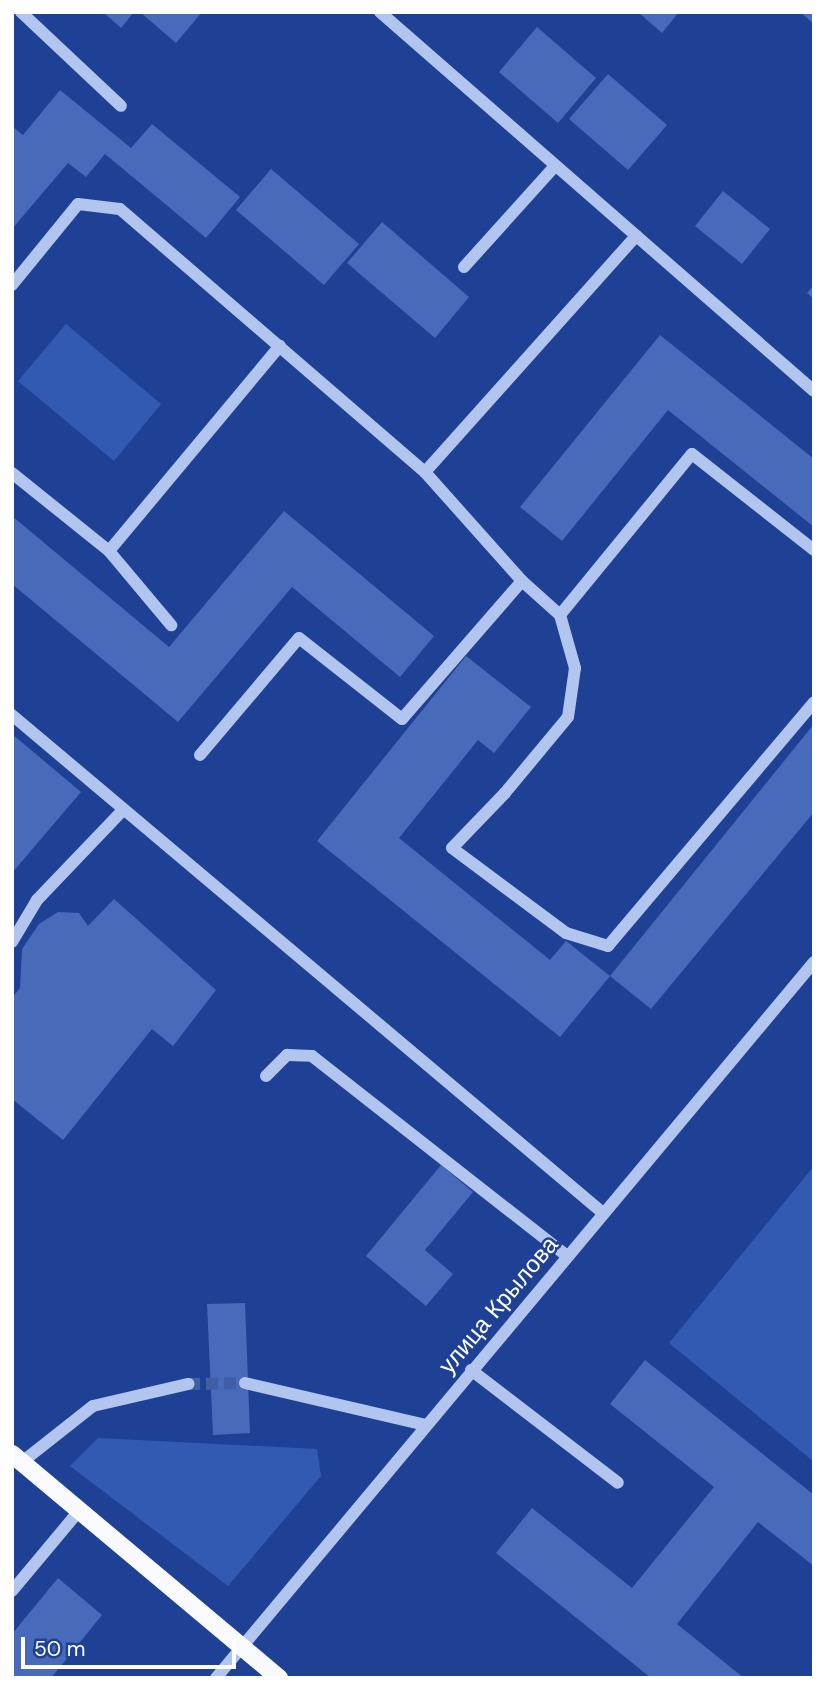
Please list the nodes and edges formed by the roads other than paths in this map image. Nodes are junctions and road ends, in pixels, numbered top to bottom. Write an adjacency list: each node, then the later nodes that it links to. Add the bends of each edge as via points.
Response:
1 (21, 12): 3 (street)
2 (380, 12): 4 (street)
3 (121, 106)
4 (555, 166): 5 (street); 6 (street)
5 (636, 236): 9 (street); 10 (street)
6 (464, 267)
7 (12, 285): 8 (street, via 78,204 120,209)
8 (280, 346): 10 (street); 13 (street)
9 (814, 391)
10 (425, 472): 14 (street)
11 (12, 473): 13 (street)
12 (814, 550): 15 (street, via 692,454)
13 (109, 551): 16 (street)
14 (522, 581): 15 (street); 19 (street, via 402,719 299,638)
15 (560, 615): 17 (street, via 575,668 568,717 452,848 566,933 608,946)
16 (171, 625)
17 (814, 702)
18 (12, 715): 20 (street)
19 (200, 755)
20 (123, 810): 21 (street, via 37,900); 24 (street)
21 (12, 942)
22 (814, 962): 24 (street, улица Крылова)
23 (266, 1076): 25 (street, via 286,1055 312,1056)
24 (603, 1213): 25 (street, улица Крылова)
25 (566, 1255): 26 (street, улица Крылова)
26 (471, 1370): 29 (street, улица Крылова); 31 (street)
27 (244, 1383): 29 (street)
28 (188, 1384): 30 (street, via 93,1406)
29 (425, 1425): 34 (street, улица Крылова)
30 (17, 1458): 32 (main road)
31 (618, 1483)
32 (79, 1511): 33 (street); 34 (main road)
33 (12, 1591)
34 (240, 1646): 35 (street, улица Крылова); 36 (main road)
35 (216, 1678)
36 (279, 1678)

